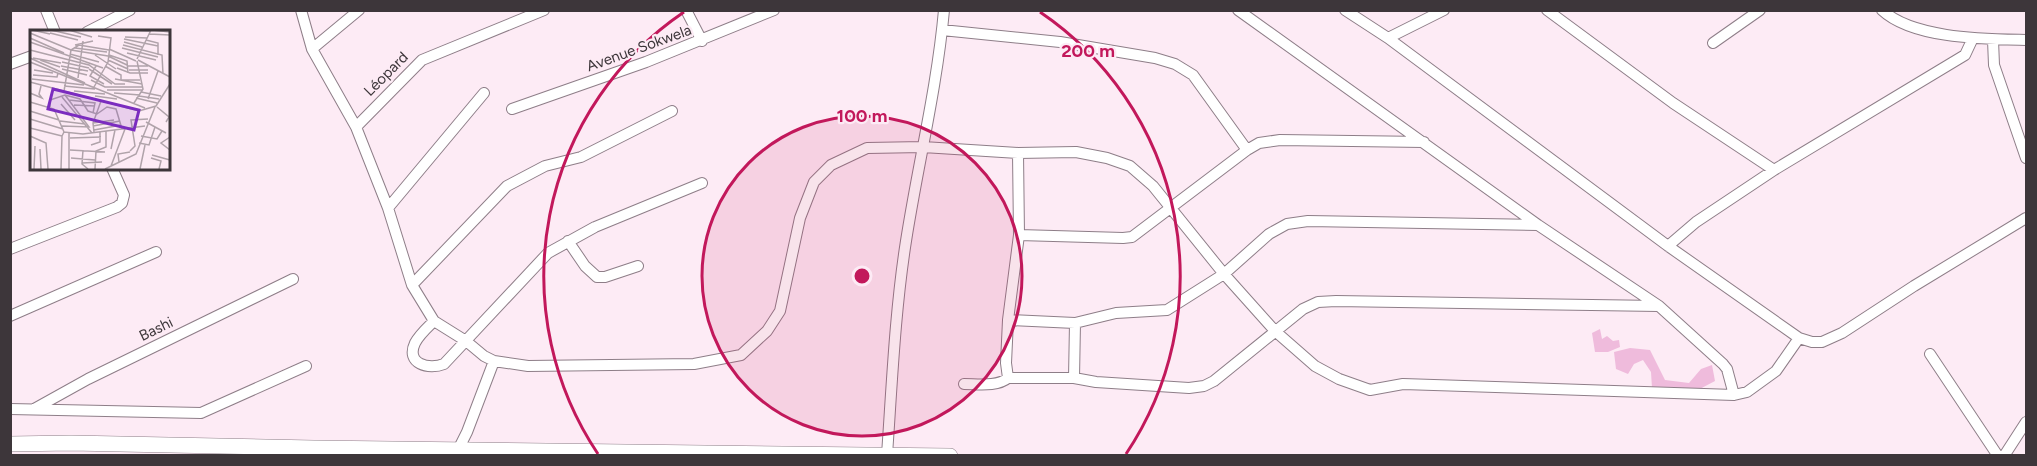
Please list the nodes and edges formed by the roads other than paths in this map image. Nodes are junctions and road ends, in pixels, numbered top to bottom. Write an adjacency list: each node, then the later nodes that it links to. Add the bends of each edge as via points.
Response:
1 (46, 10): 15 (street)
2 (130, 10): 16 (street)
3 (301, 10): 24 (street)
4 (359, 10): 24 (street)
5 (544, 10): 30 (street, Léopard, via 422,60)
6 (686, 10): 22 (street)
7 (774, 10): 22 (street, Avenue Sokwela)
8 (944, 10): 17 (street)
9 (1238, 10): 31 (street)
10 (1346, 10): 18 (street)
11 (1444, 10): 18 (street)
12 (1547, 10): 37 (street, via 1673,103)
13 (1760, 10): 23 (street)
14 (1882, 10): 19 (street, via 1901,24)
15 (54, 30)
16 (91, 30)
17 (942, 30): 32 (street); 33 (street, via 1060,42 1175,64 1193,75)
18 (1388, 38): 45 (street)
19 (1973, 38): 20 (street); 37 (street, via 1965,55 1948,67)
20 (1992, 39): 21 (street); 35 (street, via 1994,65)
21 (2026, 40)
22 (702, 41): 28 (street, Avenue Sokwela)
23 (1713, 44)
24 (312, 49): 30 (street)
25 (30, 57): 26 (street)
26 (10, 64)
27 (484, 93): 39 (street)
28 (512, 109)
29 (672, 111): 51 (street, via 581,157 545,166 507,186)
30 (356, 127): 39 (street)
31 (1424, 142): 33 (street, via 1280,140 1260,142); 42 (street)
32 (923, 147): 34 (street); 61 (street, via 867,148 831,165 814,182 800,218 780,311 767,331 741,355 694,364 653,365 528,366); 75 (street, via 906,241)
33 (1247, 150): 40 (street)
34 (1018, 153): 40 (street, via 1076,152 1130,166); 43 (street)
35 (2026, 158)
36 (113, 170): 46 (street, via 123,195 122,204)
37 (1774, 170): 45 (street, via 1696,222)
38 (702, 183): 44 (street)
39 (388, 208): 51 (street)
40 (1171, 208): 43 (street, via 1139,233 1123,238); 49 (street)
41 (2026, 218): 58 (street, via 1842,333 1822,342)
42 (1538, 225): 49 (street, via 1308,221 1287,224 1269,234); 52 (street)
43 (1019, 235): 54 (street)
44 (568, 241): 48 (street, via 597,277); 59 (street, via 531,269)
45 (1668, 246): 58 (street)
46 (10, 249)
47 (156, 252): 53 (street)
48 (638, 266)
49 (1224, 274): 56 (street, via 1167,310 1116,313); 57 (street)
50 (293, 279): 68 (street, Bashi, via 88,379)
51 (412, 285): 55 (street)
52 (1659, 306): 57 (street, via 1317,302); 66 (street, via 1723,364)
53 (10, 316)
54 (1008, 320): 56 (street); 63 (street)
55 (435, 321): 59 (street); 59 (street, via 414,344 414,359 420,365 436,367 444,363)
56 (1075, 323): 64 (street)
57 (1275, 331): 64 (street, via 1204,386); 66 (street, via 1315,366 1370,390 1403,384)
58 (1799, 338): 66 (street, via 1776,371 1747,392)
59 (466, 341): 61 (street)
60 (1930, 354): 78 (street)
61 (494, 361): 71 (street)
62 (306, 366): 68 (street, via 201,413)
63 (1008, 378): 64 (street); 65 (street, via 991,384)
64 (1074, 378)
65 (964, 384)
66 (1734, 395)
67 (10, 409): 68 (street)
68 (34, 410)
69 (2026, 422): 79 (street)
70 (10, 444): 72 (highway, via 70,443)
71 (458, 450): 73 (highway); 74 (highway)
72 (159, 451): 73 (highway)
73 (314, 452)
74 (632, 453): 75 (highway)
75 (887, 455): 76 (highway)
76 (930, 455): 77 (highway)
77 (950, 456)
78 (1998, 456)
79 (2004, 456)

